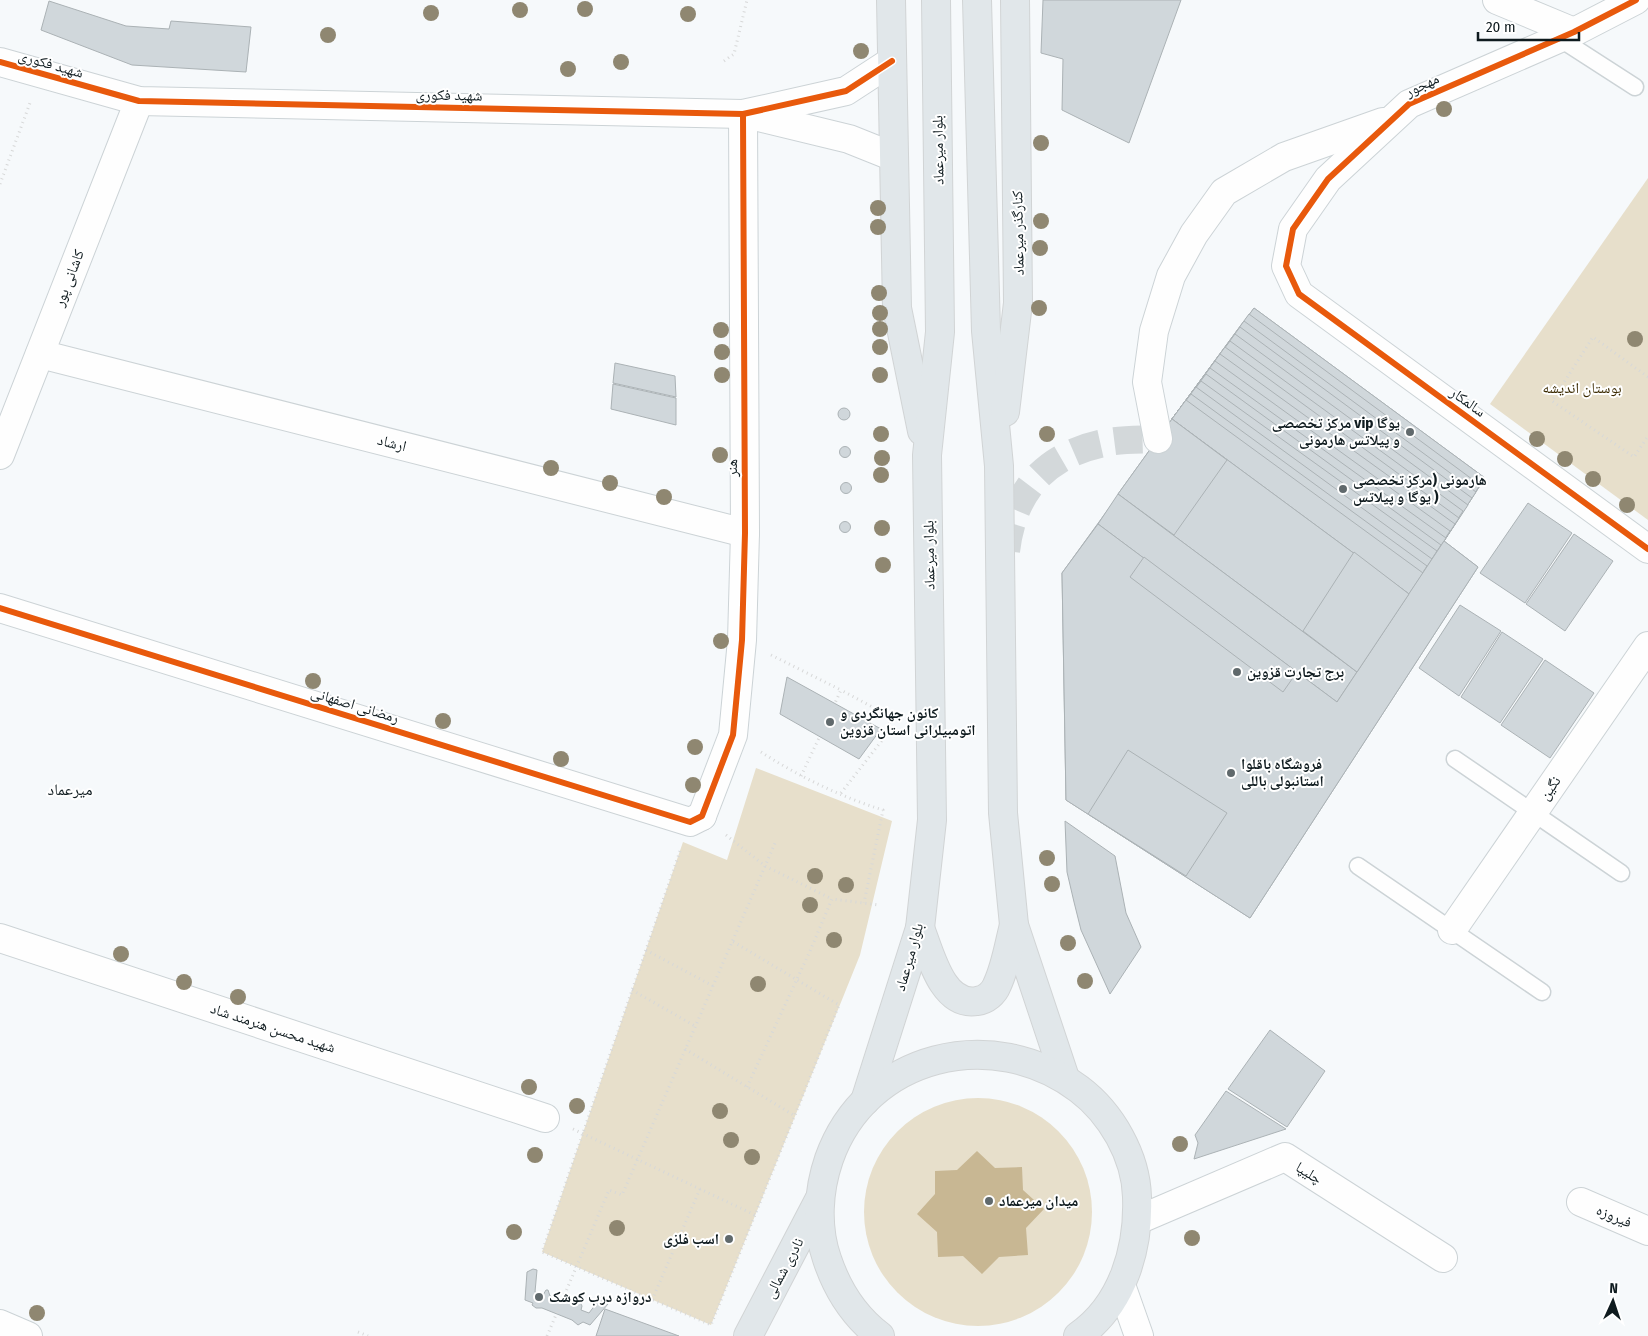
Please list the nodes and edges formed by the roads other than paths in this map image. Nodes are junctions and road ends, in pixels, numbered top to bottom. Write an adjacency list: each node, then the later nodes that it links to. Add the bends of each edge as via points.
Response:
1 (891, 0): 8 (main road)
2 (936, 0): 19 (main road, بلوار میرعماد, via 940,332)
3 (978, 0): 21 (main road, via 986,331)
4 (1015, 0): 21 (main road, کنارگذر میرعماد, via 1018,303)
5 (1497, 0): 7 (street)
6 (1636, 0): 7 (street, مهجور)
7 (1566, 35): 10 (lane); 13 (street, مهجور, via 1409,104)
8 (892, 61): 12 (street, شهید فکوری, via 846,91); 14 (main road)
9 (0, 62): 11 (street, شهید فکوری)
10 (1635, 87)
11 (139, 101): 12 (street, شهید فکوری); 16 (street, کاشانی پور)
12 (743, 114): 14 (street, via 849,139); 22 (street, هنر)
13 (1394, 118): 15 (street, مهجور, via 1328,178 1293,230); 18 (street, via 1284,157 1224,192 1194,234 1171,276 1154,331 1147,382)
14 (894, 158): 19 (main road, via 897,308)
15 (1286, 266): 23 (street, سالمکار, via 1299,294)
16 (40, 354): 17 (street, کاشانی پور); 22 (street, ارشاد)
17 (7, 414): 20 (street, کاشانی پور)
18 (1158, 439)
19 (927, 454): 32 (main road, بلوار میرعماد, via 932,820)
20 (0, 455)
21 (999, 466): 31 (main road, via 1003,813)
22 (745, 533): 28 (street, هنر, via 742,640 732,735)
23 (1648, 549)
24 (0, 608): 28 (street, رمضانی اصفهانی)
25 (1648, 646): 27 (street, نگین)
26 (1456, 759): 27 (lane)
27 (1534, 812): 30 (lane); 33 (street, نگین)
28 (696, 819)
29 (1358, 866): 33 (lane)
30 (1621, 873)
31 (1014, 924): 32 (main road, via 997,986 984,1000 969,1002 953,996 940,976); 36 (main road)
32 (920, 928): 37 (main road, بلوار میرعماد)
33 (1452, 930): 35 (lane)
34 (0, 938): 38 (street, شهید محسن هنرمند شاد)
35 (1542, 992)
36 (1065, 1078): 37 (main road, via 1015,1057 961,1054 909,1070); 41 (main road, via 1087,1095 1121,1139 1137,1192)
37 (865, 1101): 39 (main road, via 847,1122 834,1146)
38 (545, 1118)
39 (820, 1199): 47 (main road, نادری شمالی); 48 (main road, via 824,1249 832,1273 858,1316)
40 (1581, 1202): 42 (street, فیروزه)
41 (1138, 1220): 43 (street, چلیپا, via 1285,1157); 44 (main road, via 1133,1253)
42 (1648, 1230)
43 (1443, 1258)
44 (1120, 1285): 49 (main road, via 1104,1310); 50 (street)
45 (0, 1324): 46 (street)
46 (28, 1336)
47 (748, 1336)
48 (880, 1336)
49 (1078, 1336)
50 (1139, 1336)

